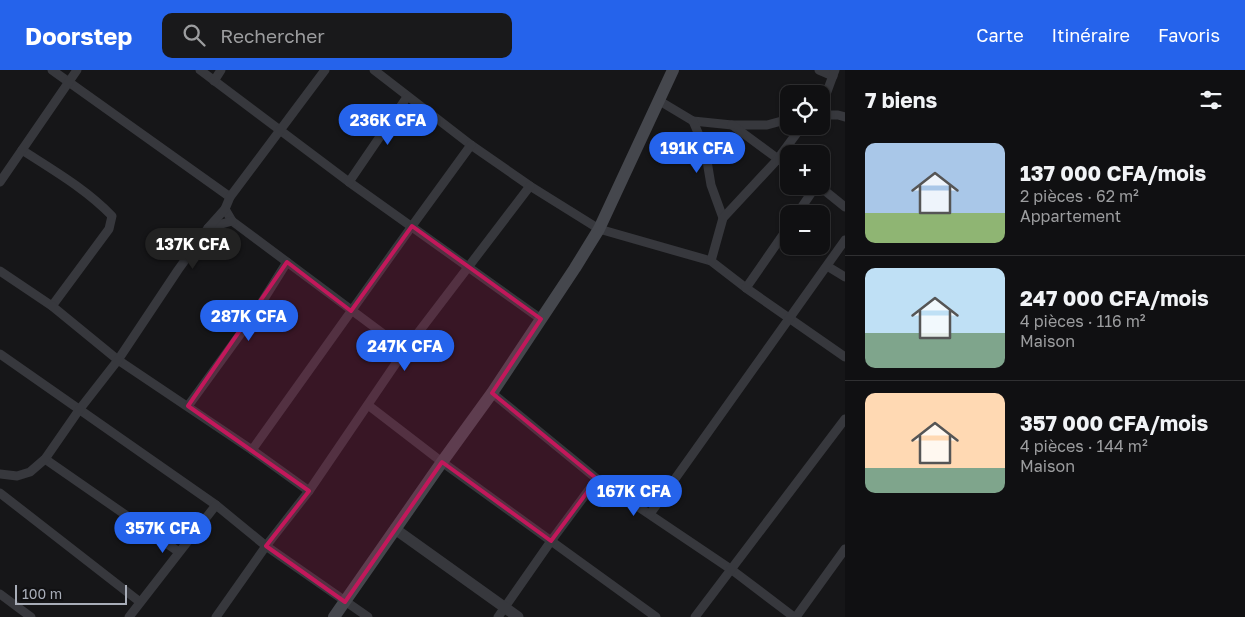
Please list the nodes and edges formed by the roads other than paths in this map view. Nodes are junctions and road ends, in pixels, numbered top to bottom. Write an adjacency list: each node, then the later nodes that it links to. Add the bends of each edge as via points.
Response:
1 (52, 70): 11 (street)
2 (77, 70): 11 (street)
3 (200, 70): 10 (street)
4 (222, 70): 10 (street)
5 (325, 70): 20 (street)
6 (374, 70): 13 (street)
7 (673, 70): 14 (main road)
8 (819, 70): 9 (street)
9 (834, 73): 12 (street)
10 (214, 81): 20 (street)
11 (68, 82): 23 (street); 30 (street)
12 (830, 85)
13 (407, 97): 22 (street); 27 (street)
14 (658, 100): 17 (street); 37 (main road)
15 (830, 115): 16 (street)
16 (845, 117)
17 (693, 121): 19 (street); 33 (street, via 705,149)
18 (780, 121): 19 (street, via 767,125)
19 (732, 125): 24 (street)
20 (280, 129): 27 (street); 30 (street)
21 (795, 135): 24 (street)
22 (471, 145): 28 (street); 35 (street)
23 (22, 150): 26 (street); 47 (street, via 99,202 112,216 109,229)
24 (777, 160): 25 (street); 33 (street)
25 (780, 162)
26 (0, 182)
27 (349, 182): 35 (street)
28 (530, 186): 37 (street); 43 (street)
29 (829, 195): 31 (street)
30 (230, 197): 32 (street)
31 (845, 207)
32 (225, 209): 34 (street); 36 (street)
33 (723, 218): 40 (street)
34 (232, 220): 36 (street); 41 (street)
35 (412, 226): 43 (street); 48 (street)
36 (208, 228): 54 (street)
37 (599, 229): 40 (street); 50 (main road)
38 (780, 239): 46 (street)
39 (845, 240): 42 (street)
40 (711, 261): 46 (street)
41 (287, 262): 48 (street); 56 (street, via 252,318)
42 (827, 266): 45 (street); 49 (street)
43 (468, 267): 50 (street); 51 (street)
44 (0, 271): 47 (street)
45 (845, 277)
46 (746, 288): 49 (street)
47 (52, 306): 54 (street)
48 (351, 311): 51 (street); 60 (street)
49 (790, 317): 53 (street); 69 (street)
50 (541, 319): 55 (main road)
51 (405, 350): 57 (street)
52 (0, 354): 58 (street)
53 (845, 357)
54 (118, 360): 56 (street); 58 (street)
55 (492, 393): 62 (main road); 65 (street)
56 (188, 406): 60 (street)
57 (368, 406): 62 (street); 66 (street)
58 (78, 410): 61 (street); 68 (street)
59 (845, 419): 75 (street)
60 (252, 450): 66 (street)
61 (45, 459): 63 (street, via 30,472 17,476); 74 (street)
62 (442, 462): 70 (main road); 71 (street)
63 (0, 473): 64 (street)
64 (0, 478)
65 (597, 479): 69 (street); 71 (street)
66 (309, 491): 72 (street)
67 (0, 493): 77 (street)
68 (216, 505): 72 (street); 74 (street)
69 (650, 514): 75 (street)
70 (395, 529): 78 (main road); 79 (street)
71 (551, 541): 79 (street); 86 (street)
72 (266, 546): 78 (street); 82 (street)
73 (844, 551): 88 (street)
74 (179, 552): 77 (street)
75 (732, 570): 87 (street); 88 (street)
76 (0, 594): 80 (street)
77 (140, 602): 81 (street)
78 (345, 602): 83 (main road); 84 (street)
79 (502, 612): 85 (street)
80 (31, 617)
81 (129, 617)
82 (216, 617)
83 (334, 617)
84 (368, 617)
85 (518, 617)
86 (656, 617)
87 (695, 617)
88 (795, 617)

